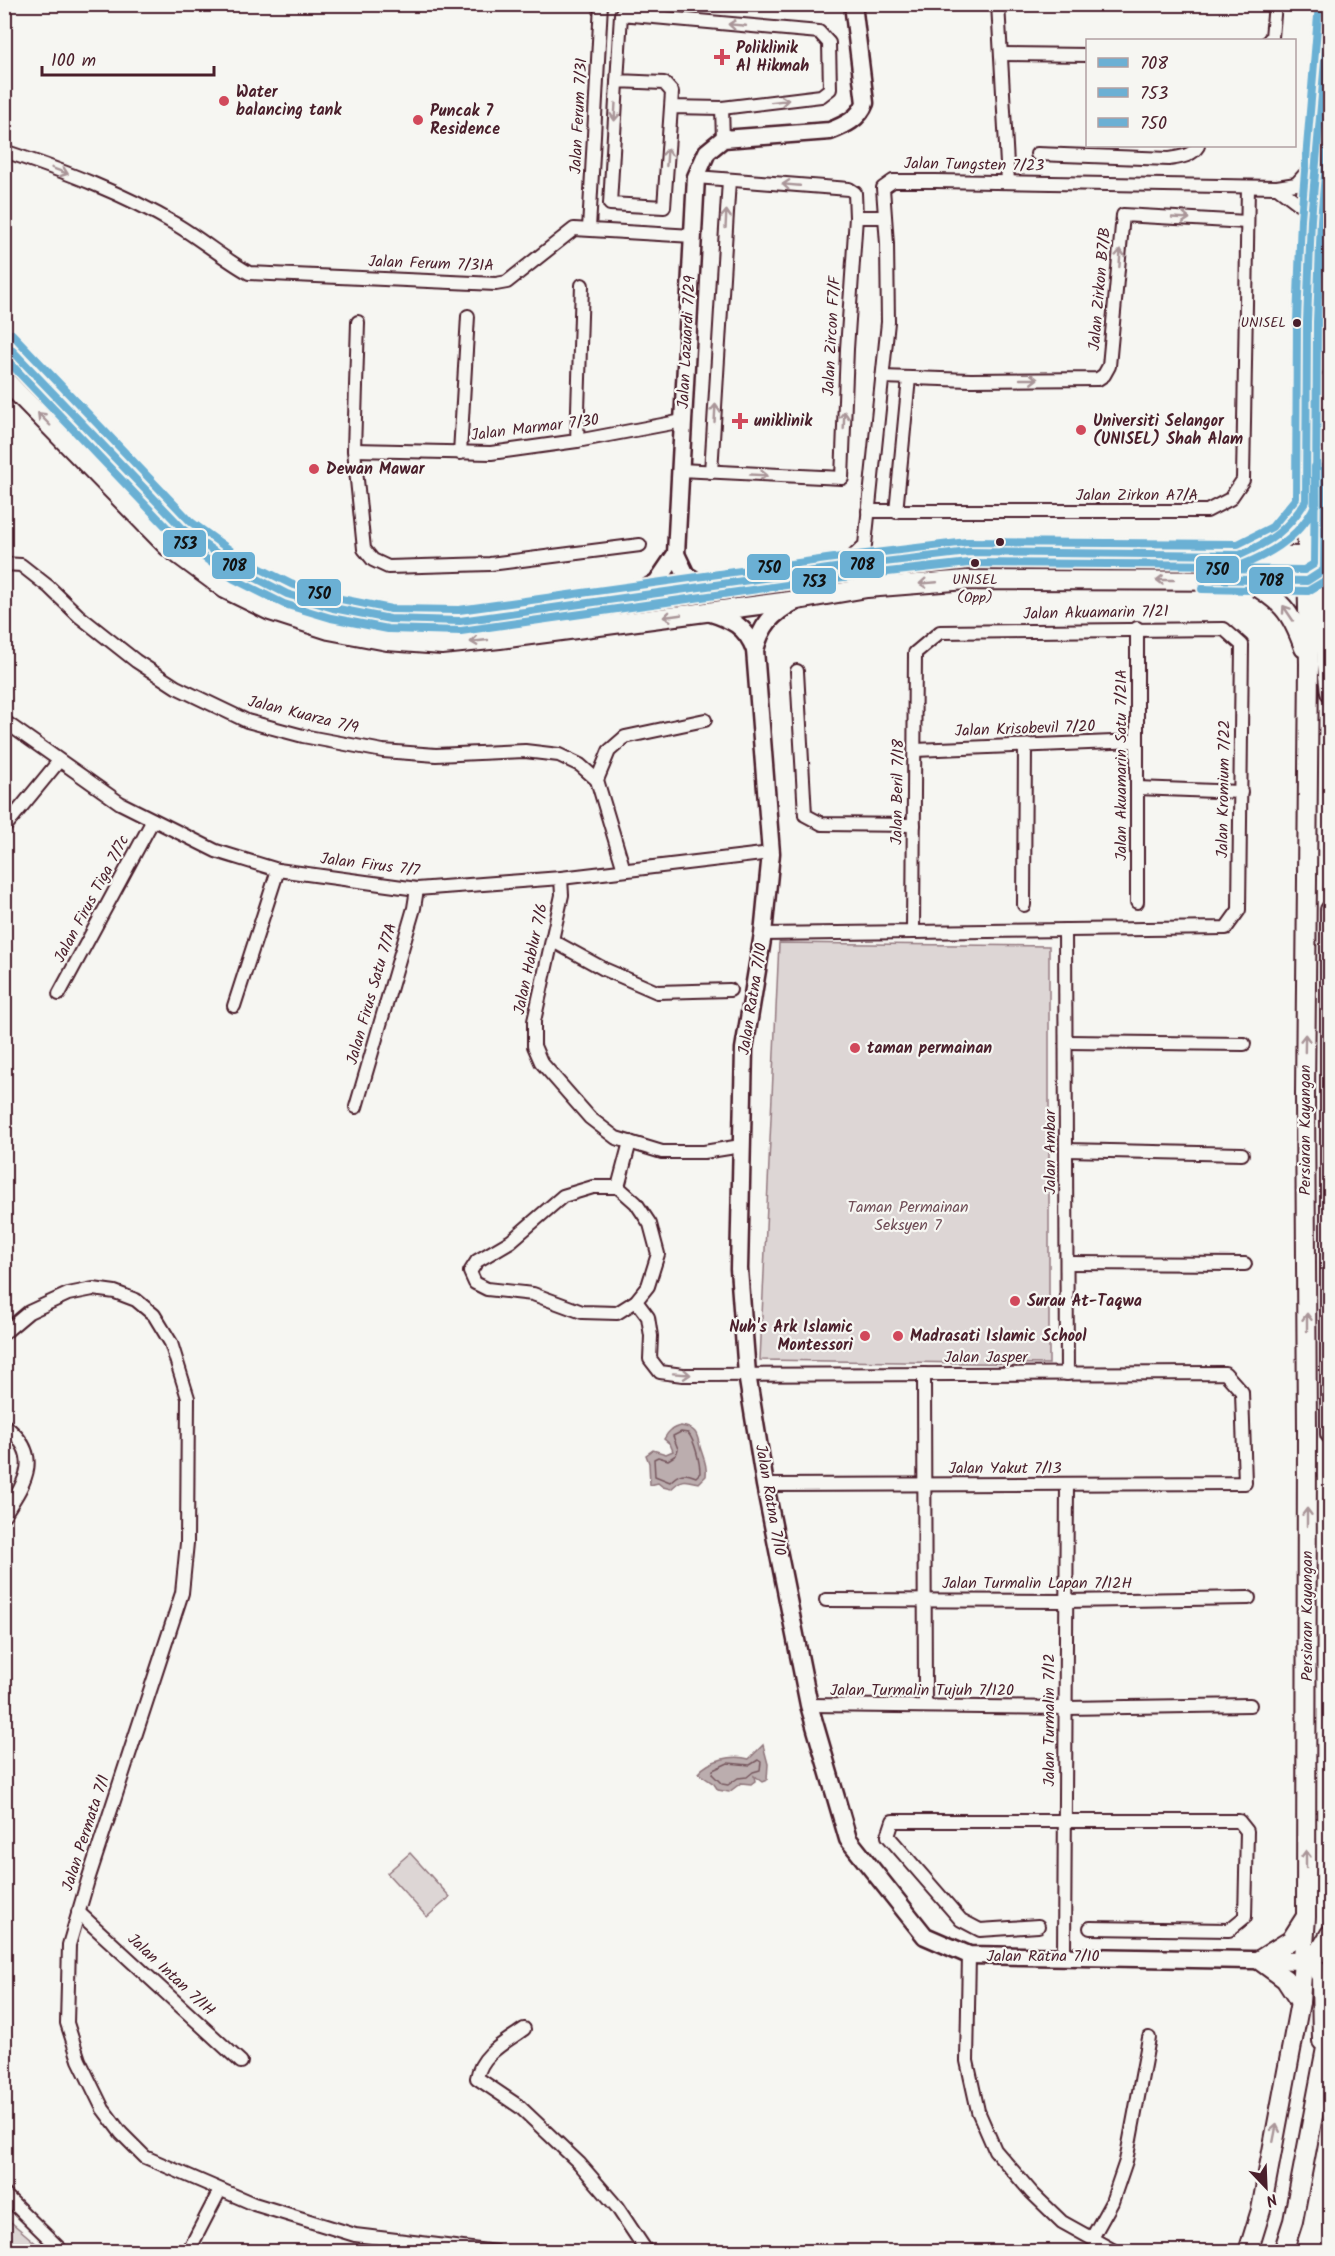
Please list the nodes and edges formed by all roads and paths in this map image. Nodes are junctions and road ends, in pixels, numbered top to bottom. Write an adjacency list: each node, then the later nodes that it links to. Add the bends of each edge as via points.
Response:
1 (601, 4): 26 (street, Jalan Ferum 7/31)
2 (853, 4): 12 (street, via 865,104 857,117 830,131)
3 (998, 4): 7 (street)
4 (1275, 4): 6 (street)
5 (1330, 4): 16 (main road, Persiaran Kayangan)
6 (1269, 39)
7 (1001, 54): 8 (street); 19 (street)
8 (1086, 55)
9 (617, 81): 10 (street, via 664,83 672,92); 10 (street, one-way to 10, via 610,204 664,207); 11 (street, one-way to 9, via 821,96 830,88 829,43 819,32 621,14)
10 (671, 107): 11 (street)
11 (722, 108): 12 (street)
12 (723, 139): 17 (street, Jalan Lazuardi 7/29, via 707,152)
13 (1198, 147): 15 (street, via 1184,157 1169,159)
14 (4, 151): 26 (street, Jalan Ferum 7/31A, one-way to 26, via 95,184 177,225 249,273 496,284 507,282 574,229)
15 (1037, 154)
16 (1315, 164): 21 (street, via 1296,184); 24 (main road, Persiaran Kayangan)
17 (696, 177): 18 (street, Jalan Zircon F7/F); 27 (street, Jalan Lazuardi 7/29)
18 (729, 180): 22 (street, Jalan Zircon F7/F, one-way to 18, via 855,193 849,189); 43 (street, one-way to 18)
19 (1008, 182): 20 (street, Jalan Tungsten 7/23); 23 (street, Jalan Tungsten 7/23, via 893,181 883,188)
20 (1248, 187): 21 (street, Jalan Tungsten 7/23); 25 (street, Jalan Zirkon A7/A)
21 (1277, 187): 24 (street, via 1302,206)
22 (856, 217): 23 (street); 43 (street, Jalan Zircon F7/F, one-way to 22, via 842,478)
23 (884, 217): 32 (street, Jalan Tungsten 7/23, via 889,279)
24 (1311, 219): 44 (main road, Persiaran Kayangan)
25 (1247, 222): 33 (street, Jalan Zirkon B7/B, one-way to 25, via 1098,379 1109,366 1123,215); 46 (street, Jalan Zirkon A7/A, via 1243,480 1230,499 1207,511)
26 (589, 229): 27 (street, Jalan Ferum 7/31A)
27 (693, 236): 37 (street, Jalan Lazuardi 7/29)
28 (582, 285): 39 (street)
29 (468, 316): 41 (street)
30 (358, 322): 40 (street)
31 (4, 341): 59 (main road, via 184,530 240,570 287,594 390,619 460,621)
32 (882, 377): 33 (street); 45 (street, Jalan Tungsten 7/23)
33 (909, 378): 46 (street)
34 (4, 379): 36 (main road)
35 (1330, 380): 38 (main road)
36 (13, 394): 61 (main road, one-way to 36, via 442,645 329,630 270,611 225,589 168,547)
37 (683, 421): 39 (street, Jalan Marmar 7/30); 42 (street, Jalan Lazuardi 7/29)
38 (1330, 429): 55 (main road, via 1324,468)
39 (577, 441): 41 (street, Jalan Marmar 7/30, via 491,453)
40 (354, 450): 41 (street, Jalan Marmar 7/30); 47 (street, via 364,549 373,560 388,567 490,564)
41 (460, 453)
42 (680, 470): 43 (street, Jalan Zircon F7/F); 49 (street, Jalan Lazuardi 7/29)
43 (711, 472)
44 (1306, 501): 50 (main road, via 1290,526 1272,541); 51 (main road, Persiaran Kayangan)
45 (868, 511): 46 (street, Jalan Zirkon A7/A); 48 (street, Jalan Tungsten 7/23)
46 (896, 512)
47 (640, 545)
48 (865, 545): 52 (street); 54 (street)
49 (676, 554): 58 (street, via 686,575); 59 (street, via 657,582)
50 (1240, 555): 51 (main road); 52 (main road, via 968,552)
51 (1307, 556): 55 (main road); 57 (main road, Persiaran Kayangan)
52 (885, 562): 54 (main road)
53 (4, 564): 75 (street, Jalan Kuarza 7/9, via 21,565 146,668 247,721 383,751 436,755 525,751 559,755 580,765)
54 (842, 567): 58 (main road)
55 (1324, 570): 57 (main road); 68 (main road, via 1325,656)
56 (1244, 579): 57 (main road); 60 (main road, one-way to 60, via 967,580 867,588); 66 (main road, one-way to 56, via 1299,633 1283,605)
57 (1307, 581): 66 (main road, Persiaran Kayangan)
58 (707, 588): 59 (main road)
59 (628, 598)
60 (798, 600): 61 (main road); 64 (street, Jalan Ratna 7/10, via 773,614 759,634)
61 (707, 611): 64 (street, Jalan Ratna 7/10, via 741,626)
62 (1137, 628): 63 (street, Jalan Akuamarin 7/21, via 1224,629); 65 (street, Jalan Akuamarin 7/21, via 940,632); 71 (street, Jalan Akuamarin Satu 7/21A)
63 (1242, 645): 77 (street, Jalan Kromium 7/22)
64 (755, 650): 81 (street, Jalan Ratna 7/10)
65 (915, 653): 73 (street, Jalan Beril 7/18)
66 (1309, 664): 129 (main road, Persiaran Kayangan, one-way to 66)
67 (798, 671): 79 (street, via 805,815 822,824)
68 (1330, 692)
69 (705, 720): 75 (street, via 625,737 609,751)
70 (4, 721): 74 (street, Jalan Firus 7/7)
71 (1137, 741): 72 (street, Jalan Krisobevil 7/20); 76 (street, Jalan Akuamarin Satu 7/21A)
72 (1025, 746): 73 (street, Jalan Krisobevil 7/20); 87 (street)
73 (915, 750): 79 (street, Jalan Beril 7/18)
74 (59, 761): 78 (street, Jalan Firus 7/7); 80 (street)
75 (597, 780): 83 (street)
76 (1137, 788): 77 (street); 86 (street, Jalan Akuamarin Satu 7/21A)
77 (1240, 792): 89 (street, Jalan Kromium 7/22, via 1239,910 1226,928)
78 (153, 820): 82 (street, Jalan Firus 7/7, via 216,851); 94 (street, Jalan Firus Tiga 7/7c)
79 (914, 825): 90 (street, Jalan Beril 7/18)
80 (4, 828)
81 (771, 852): 83 (street, Jalan Firus 7/7); 91 (street, Jalan Ratna 7/10)
82 (278, 870): 85 (street, Jalan Firus 7/7); 95 (street)
83 (624, 870): 84 (street, Jalan Firus 7/7)
84 (561, 878): 85 (street, Jalan Firus 7/7); 92 (street, Jalan Hablur 7/6, via 562,896)
85 (417, 889): 99 (street, Jalan Firus Satu 7/7A)
86 (1137, 902)
87 (1024, 905)
88 (1330, 910): 98 (main road, Persiaran Kayangan)
89 (1065, 930): 90 (street); 96 (street, Jalan Ambar)
90 (913, 931): 91 (street)
91 (763, 934): 101 (street, Jalan Ratna 7/10, via 744,1049)
92 (553, 941): 93 (street, via 657,992); 100 (street, Jalan Hablur 7/6, via 539,991 534,1046 548,1070 590,1118 616,1138)
93 (730, 990)
94 (59, 994)
95 (234, 1006)
96 (1066, 1042): 97 (street); 102 (street, Jalan Ambar)
97 (1244, 1044)
98 (1330, 1063): 113 (main road, Persiaran Kayangan)
99 (356, 1107)
100 (630, 1142): 101 (street, Jalan Hablur 7/6, via 662,1152 704,1152); 104 (street)
101 (741, 1146): 109 (street, Jalan Ratna 7/10, via 739,1269)
102 (1066, 1150): 103 (street); 105 (street, Jalan Ambar)
103 (1242, 1154)
104 (618, 1187): 107 (street, via 636,1203 650,1224 658,1254 648,1286); 107 (street, via 593,1187 563,1196 511,1241 477,1261 470,1272 475,1283 487,1289 533,1294 582,1312 617,1313)
105 (1067, 1263): 106 (street); 111 (street, Jalan Ambar)
106 (1245, 1264)
107 (636, 1301): 109 (street, Jalan Jasper, one-way to 109, via 648,1317 650,1359 660,1371 683,1375)
108 (4, 1333): 128 (street, Jalan Permata 7/1, via 29,1312 69,1294 93,1289 115,1292 136,1300 154,1315 171,1343 188,1398 187,1544 182,1593)
109 (747, 1374): 110 (street, Jalan Jasper); 117 (street, Jalan Ratna 7/10)
110 (924, 1374): 111 (street, Jalan Jasper); 115 (street)
111 (1067, 1374): 114 (street, Jalan Jasper, via 1225,1373 1242,1392)
112 (4, 1425): 118 (street, via 25,1447 28,1473)
113 (1330, 1434)
114 (1245, 1483): 116 (street, Jalan Yakut 7/13)
115 (924, 1484): 116 (street, Jalan Yakut 7/13); 117 (street, Jalan Yakut 7/13); 121 (street)
116 (1067, 1484): 122 (street, Jalan Turmalin 7/12)
117 (765, 1485): 123 (street, Jalan Ratna 7/10)
118 (4, 1515)
119 (1249, 1598): 122 (street, Jalan Turmalin Lapan 7/12H)
120 (826, 1600): 121 (street, Jalan Turmalin Lapan 7/12H)
121 (925, 1600): 122 (street, Jalan Turmalin Lapan 7/12H); 125 (street)
122 (1066, 1601): 126 (street, Jalan Turmalin 7/12)
123 (810, 1705): 125 (street, Jalan Turmalin Tujuh 7/120); 133 (street, Jalan Ratna 7/10, via 848,1839 925,1936)
124 (1250, 1705): 126 (street, Jalan Turmalin Tujuh 7/120)
125 (926, 1706): 126 (street, Jalan Turmalin Tujuh 7/120)
126 (1066, 1708): 127 (street, Jalan Turmalin 7/12)
127 (1065, 1821): 130 (street, via 893,1821 888,1836 960,1920 980,1930); 131 (street, via 1239,1821 1247,1831 1245,1917 1229,1930); 134 (street, Jalan Turmalin 7/12)
128 (78, 1912): 141 (street, Jalan Intan 7/1H); 143 (street, Jalan Permata 7/1, via 69,1945 67,2023 79,2060 103,2109 145,2157)
129 (1306, 1917): 135 (main road, via 1291,1940); 136 (main road, Persiaran Kayangan)
130 (1038, 1926)
131 (1090, 1928)
132 (1330, 1934): 136 (main road, via 1318,1954)
133 (969, 1955): 134 (street, Jalan Ratna 7/10); 145 (street, via 967,2061 978,2111 995,2150 1032,2193 1062,2222)
134 (1064, 1955): 135 (street, Jalan Ratna 7/10)
135 (1259, 1960): 136 (street, Jalan Ratna 7/10); 137 (main road, via 1286,1979)
136 (1304, 1961): 137 (main road, Persiaran Kayangan); 142 (main road, via 1317,1969 1321,1977)
137 (1300, 2002): 151 (main road, Persiaran Kayangan, one-way to 137, via 1261,2210)
138 (1330, 2027): 142 (main road)
139 (524, 2029): 149 (street, via 485,2058 477,2078 520,2107 579,2163)
140 (1149, 2038): 145 (street, via 1126,2161 1112,2202)
141 (241, 2062)
142 (1322, 2068): 152 (main road, via 1293,2221)
143 (220, 2190): 147 (street); 148 (street, Jalan Permata 7/1, via 355,2235)
144 (4, 2194): 146 (street)
145 (1092, 2238): 150 (street)
146 (63, 2252)
147 (188, 2252)
148 (496, 2252)
149 (647, 2252)
150 (1116, 2252)
151 (1248, 2252)
152 (1283, 2252)

